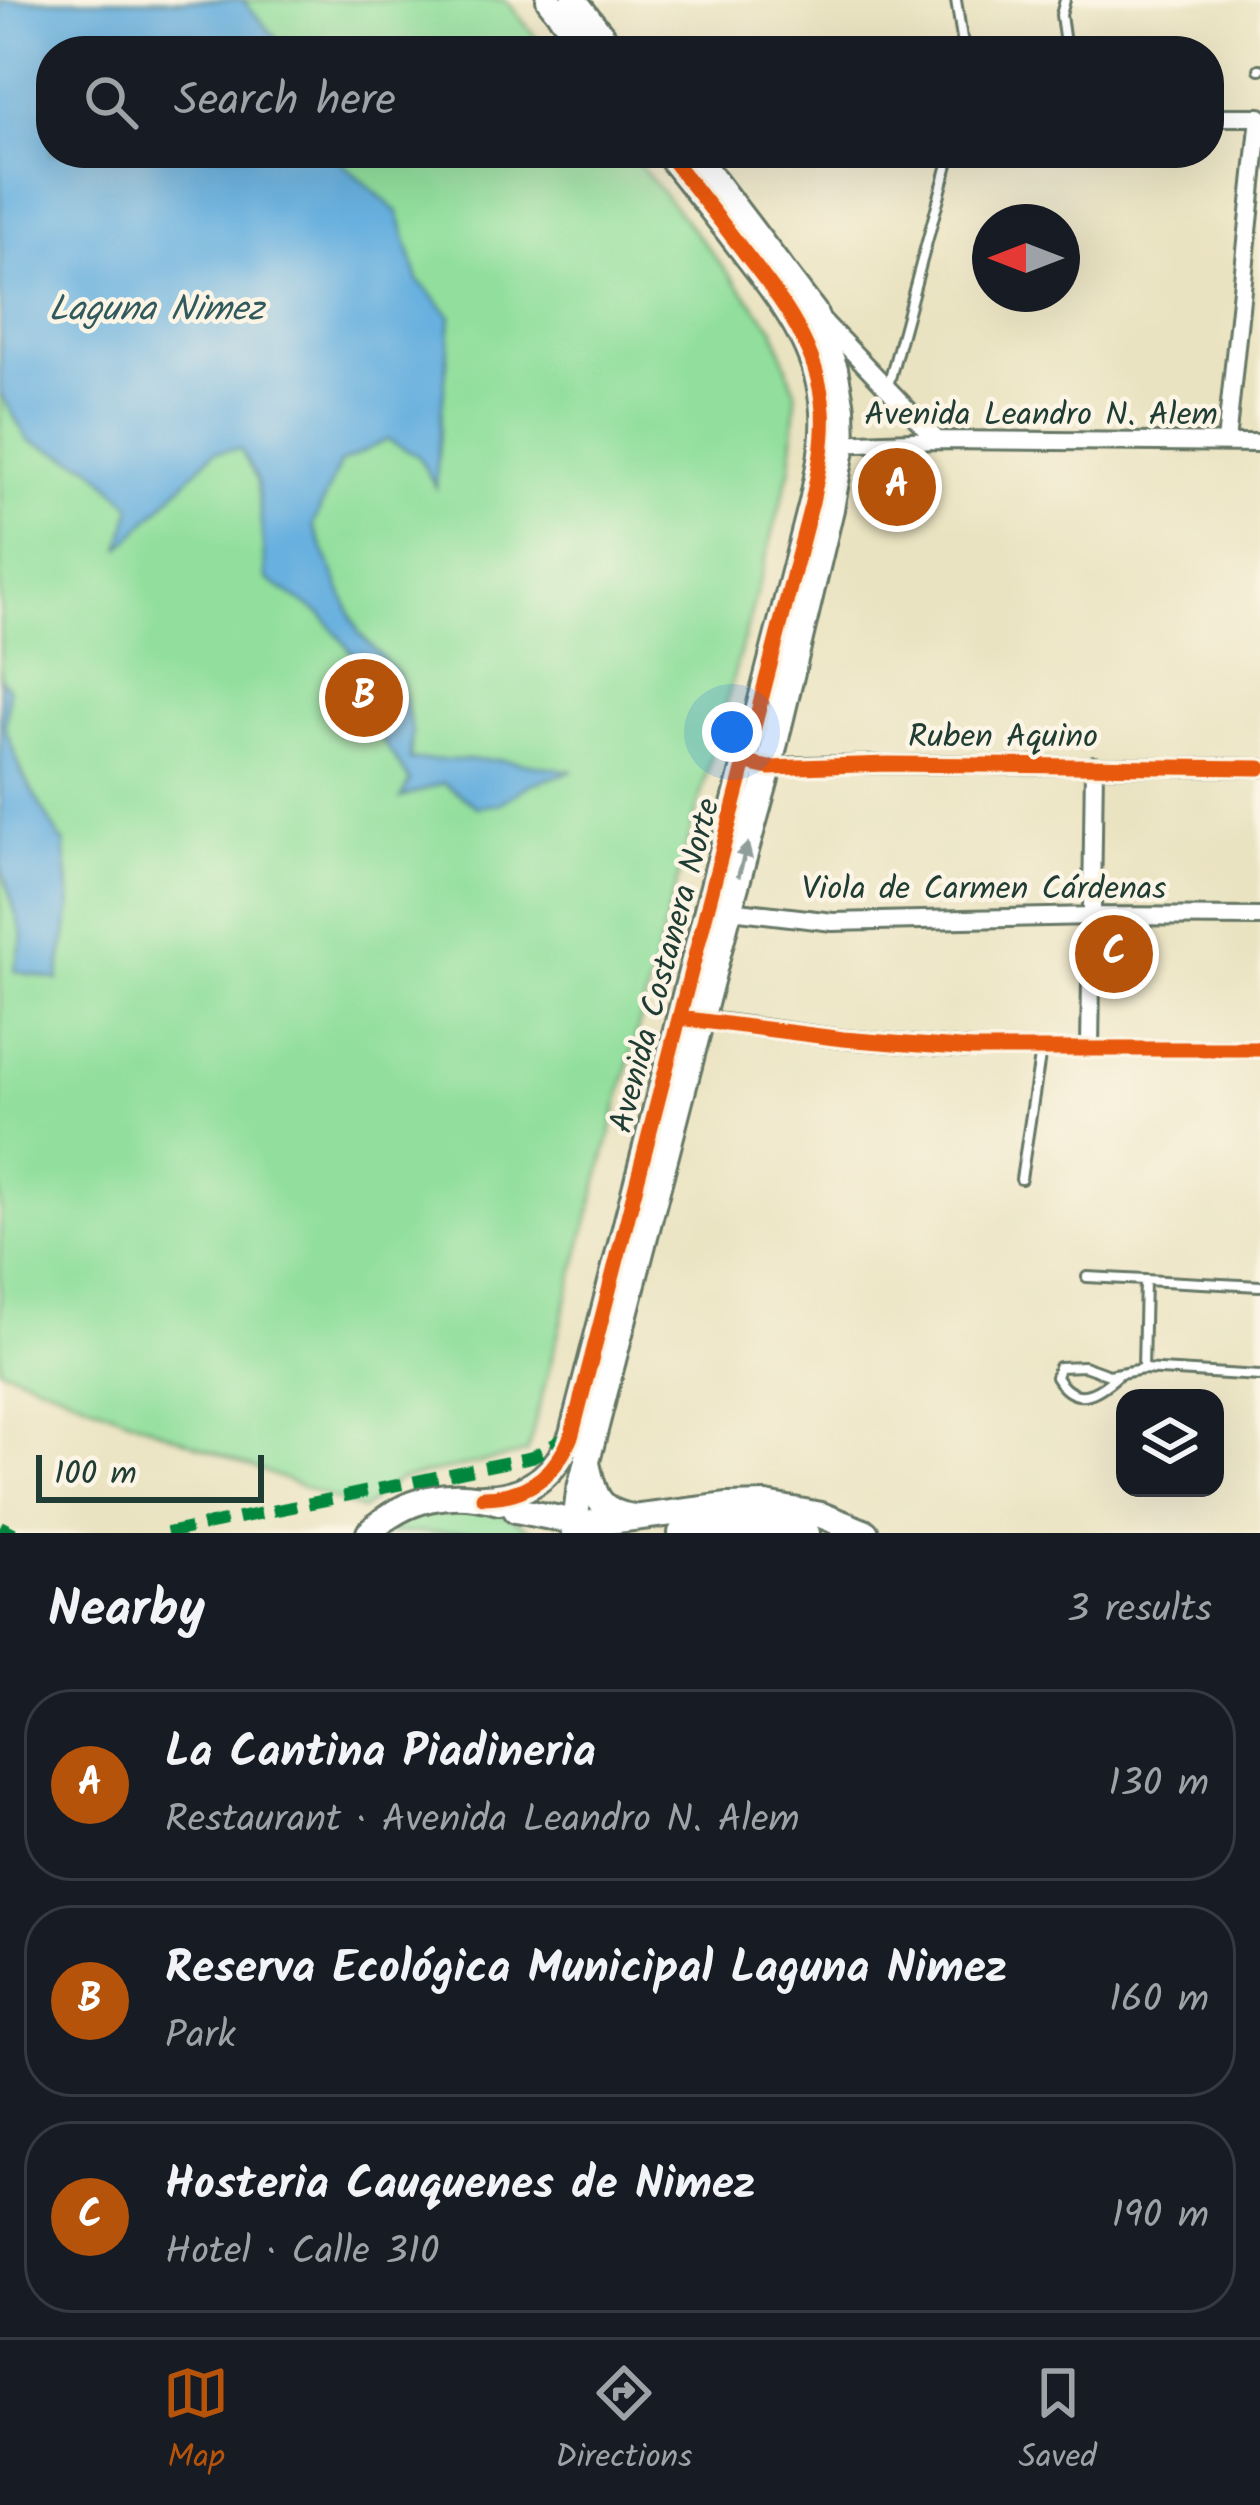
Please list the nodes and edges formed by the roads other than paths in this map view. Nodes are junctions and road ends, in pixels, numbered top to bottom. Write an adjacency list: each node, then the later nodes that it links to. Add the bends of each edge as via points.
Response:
1 (549, 0): 5 (street)
2 (574, 0): 6 (street)
3 (956, 0): 7 (lane)
4 (1065, 0): 8 (lane)
5 (577, 36)
6 (602, 36)
7 (962, 36)
8 (1064, 36)
9 (1224, 117): 10 (street)
10 (1260, 117): 17 (street)
11 (679, 168): 19 (street, Avenida Costanera Norte, via 792,316)
12 (704, 168): 14 (street, Avenida Costanera Norte)
13 (947, 168): 15 (lane)
14 (814, 312): 15 (street); 19 (street, Avenida Costanera Norte, via 839,388)
15 (888, 386): 16 (street)
16 (937, 440): 17 (street, Avenida Leandro N. Alem); 19 (street, Avenida Leandro N. Alem)
17 (1226, 442): 18 (street, Avenida Leandro N. Alem)
18 (1260, 443)
19 (832, 444): 21 (street, Avenida Costanera Norte, via 831,509)
20 (1094, 765): 21 (street, Ruben Aquino); 22 (street, Ruben Aquino); 24 (street)
21 (758, 766): 23 (street, Avenida Costanera Norte)
22 (1260, 768)
23 (719, 908): 24 (street, Viola de Carmen Cárdenas, via 833,922); 26 (street, Avenida Costanera Norte)
24 (1093, 916): 25 (street, Viola de Carmen Cárdenas); 28 (street)
25 (1260, 917)
26 (690, 1019): 27 (street, via 843,1039); 37 (street, Avenida Costanera Norte); 38 (street, Avenida Costanera Norte, via 568,1443 532,1486)
27 (1041, 1049): 28 (street); 30 (lane)
28 (1090, 1049): 29 (street)
29 (1260, 1049)
30 (1021, 1179)
31 (1087, 1277): 32 (lane)
32 (1145, 1280): 33 (lane); 34 (lane)
33 (1260, 1286)
34 (1143, 1369): 35 (lane); 36 (lane)
35 (1118, 1375): 35 (lane, via 1069,1365 1059,1366 1056,1377 1087,1395)
36 (1260, 1376)
37 (587, 1461): 40 (street, via 604,1505); 41 (street, Avenida Costanera Norte)
38 (483, 1498): 39 (street); 42 (street, via 418,1501)
39 (516, 1510): 41 (street); 43 (street)
40 (640, 1518): 41 (street); 46 (street, via 766,1505)
41 (574, 1528)
42 (369, 1533)
43 (545, 1533)
44 (681, 1533): 45 (street, via 754,1526)
45 (808, 1533)
46 (866, 1533)

